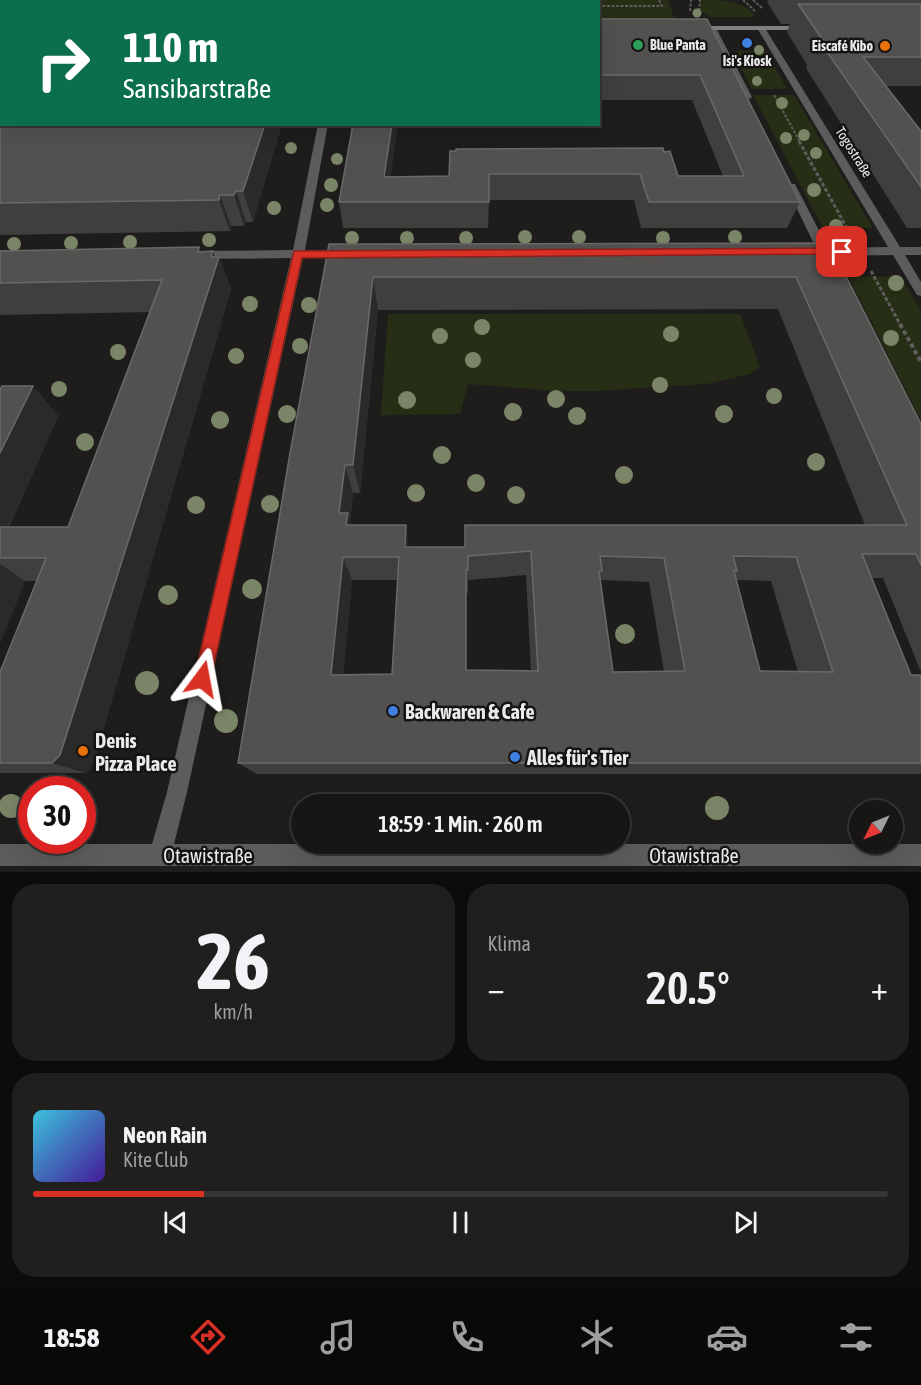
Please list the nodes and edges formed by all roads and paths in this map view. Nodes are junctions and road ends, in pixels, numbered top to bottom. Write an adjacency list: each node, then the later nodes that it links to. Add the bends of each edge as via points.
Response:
1 (659, 0): 2 (path, via 662,6)
2 (600, 6)
3 (680, 28): 4 (street)
4 (712, 28): 5 (street); 9 (street)
5 (761, 28): 6 (street); 8 (street, Togostraße)
6 (815, 28)
7 (774, 95): 8 (path); 9 (path); 12 (path)
8 (801, 95): 13 (street, Togostraße)
9 (749, 101)
10 (323, 126): 17 (street)
11 (788, 180): 16 (street)
12 (850, 232)
13 (897, 251): 14 (street); 16 (street); 22 (street, Togostraße)
14 (921, 251)
15 (804, 252): 16 (street)
16 (823, 252): 20 (street)
17 (298, 254): 18 (street); 19 (street); 25 (street)
18 (355, 254)
19 (178, 255)
20 (832, 270)
21 (870, 270): 23 (path)
22 (921, 292)
23 (921, 362)
24 (0, 855): 25 (street, Otawistraße)
25 (160, 855): 26 (street, Otawistraße)
26 (921, 855)

